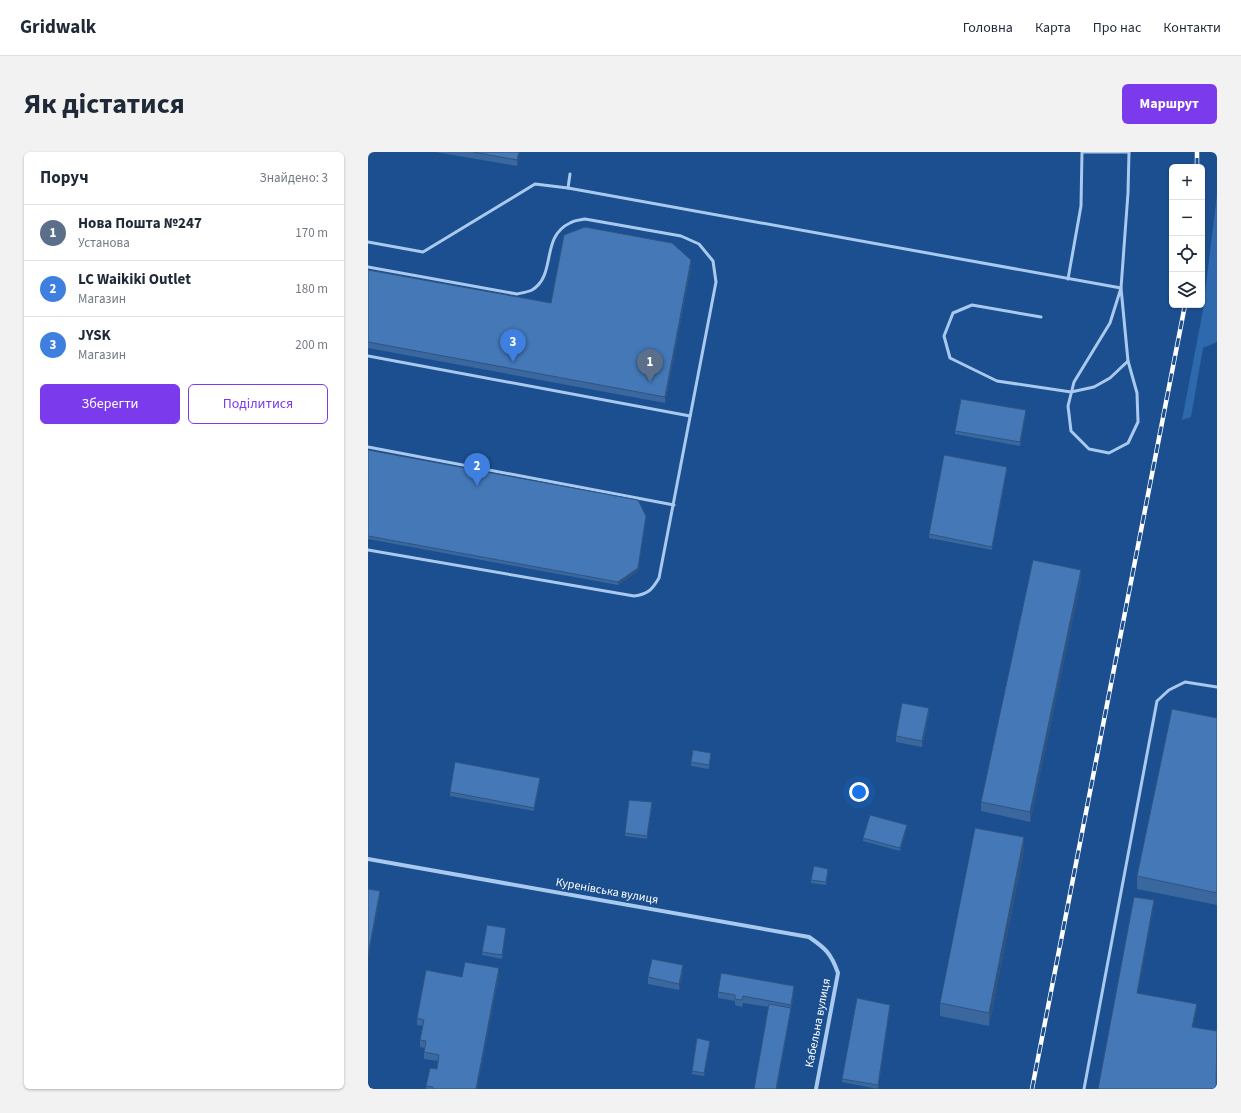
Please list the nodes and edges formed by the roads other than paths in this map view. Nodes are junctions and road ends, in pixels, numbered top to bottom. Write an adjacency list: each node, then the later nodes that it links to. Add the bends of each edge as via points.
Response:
1 (1082, 152): 2 (lane); 7 (lane, via 1081,206)
2 (1129, 152): 8 (lane)
3 (570, 174): 4 (lane)
4 (568, 188): 5 (lane, via 535,184 423,252); 7 (lane)
5 (368, 242)
6 (368, 267): 13 (lane, via 517,294 531,291 540,283 546,271 552,242 558,230 570,222 585,219 681,236 699,244 713,261 716,282)
7 (1068, 279): 8 (lane)
8 (1121, 288): 11 (lane); 12 (lane, via 1110,323 1074,382)
9 (1041, 317): 12 (lane, via 972,305 953,313 944,336 950,358 997,381)
10 (368, 356): 13 (lane)
11 (1128, 361): 12 (lane, via 1110,378 1094,387); 12 (lane, via 1137,393 1138,422 1128,443 1109,453 1088,449 1071,431 1068,406)
12 (1072, 392)
13 (690, 416): 15 (lane)
14 (368, 447): 15 (lane)
15 (674, 505): 16 (lane, via 659,578 654,588 644,595 634,596)
16 (368, 550)
17 (1217, 686): 21 (lane, via 1185,682 1169,690 1157,701)
18 (368, 859): 19 (street, Куренівська вулиця, via 809,937 824,947)
19 (834, 960): 20 (street, Кабельна вулиця, via 838,972)
20 (816, 1089)
21 (1084, 1089)

